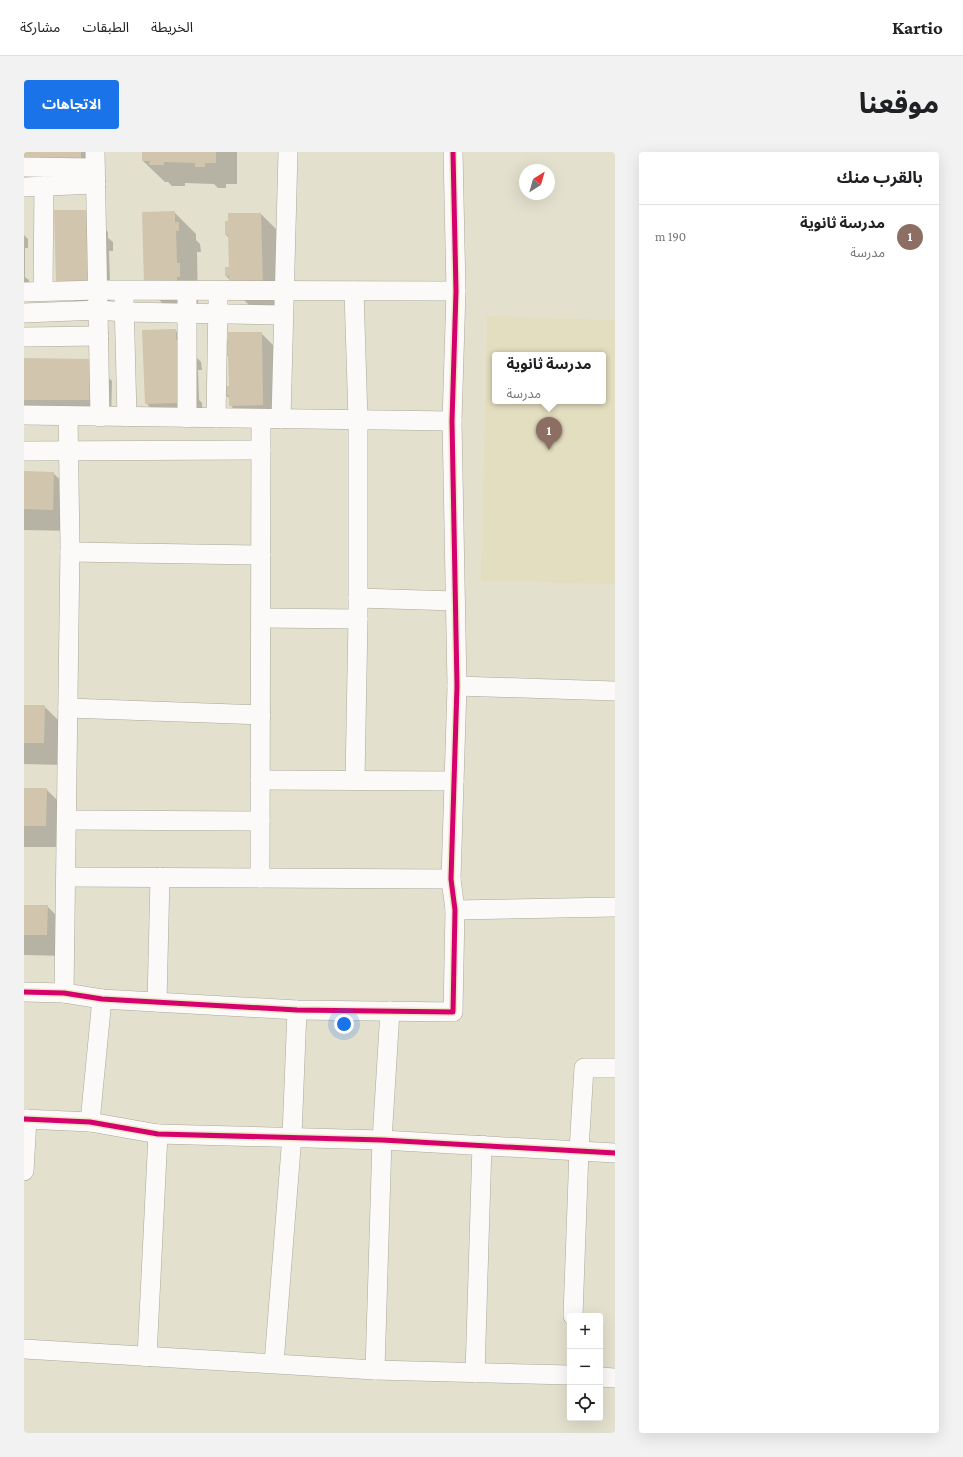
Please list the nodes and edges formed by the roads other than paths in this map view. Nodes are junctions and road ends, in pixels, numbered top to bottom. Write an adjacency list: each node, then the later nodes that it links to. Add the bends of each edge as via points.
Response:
1 (288, 152): 12 (street)
2 (453, 152): 14 (street)
3 (24, 167): 4 (street)
4 (95, 168): 6 (street); 7 (street)
5 (24, 186): 6 (street)
6 (44, 186): 11 (street)
7 (98, 290): 8 (street); 11 (street); 16 (street)
8 (124, 290): 9 (street); 18 (street)
9 (186, 290): 10 (street); 19 (street)
10 (218, 290): 12 (street); 20 (street)
11 (43, 291): 15 (street)
12 (284, 291): 13 (street); 21 (street)
13 (354, 291): 14 (street); 32 (street)
14 (456, 291): 33 (street)
15 (24, 292)
16 (99, 310): 17 (street); 18 (street); 22 (street)
17 (24, 312)
18 (124, 312): 19 (street); 27 (street)
19 (188, 312): 20 (street); 28 (street)
20 (218, 313): 21 (street); 29 (street)
21 (283, 314): 31 (street)
22 (99, 336): 23 (street); 26 (street)
23 (24, 337)
24 (24, 415): 25 (street)
25 (68, 416): 26 (street); 36 (street)
26 (100, 417): 27 (street)
27 (127, 417): 28 (street)
28 (187, 418): 29 (street)
29 (216, 418): 30 (street)
30 (261, 419): 31 (street); 34 (street)
31 (281, 419): 32 (street)
32 (358, 420): 33 (street); 39 (street)
33 (452, 421): 40 (street)
34 (261, 450): 36 (street); 38 (street)
35 (24, 451): 36 (street)
36 (68, 451): 37 (street)
37 (70, 552): 38 (street); 45 (street)
38 (261, 555): 41 (street)
39 (358, 598): 40 (street); 42 (street)
40 (455, 601): 43 (street)
41 (261, 618): 42 (street); 46 (street)
42 (358, 619): 48 (street)
43 (457, 686): 44 (street); 49 (street)
44 (615, 691)
45 (68, 708): 46 (street); 50 (street)
46 (261, 715): 47 (street)
47 (260, 780): 48 (street); 51 (street)
48 (355, 780): 49 (street)
49 (454, 781): 55 (street)
50 (67, 820): 51 (street); 52 (street)
51 (260, 821): 54 (street)
52 (66, 877): 53 (street); 59 (street)
53 (160, 877): 54 (street); 61 (street)
54 (260, 878): 55 (street)
55 (451, 879): 57 (street)
56 (615, 907): 57 (street)
57 (454, 910): 63 (street, via 453,1012)
58 (24, 992): 59 (street)
59 (64, 993): 60 (street)
60 (102, 999): 61 (street); 66 (street)
61 (157, 1002): 62 (street)
62 (297, 1010): 63 (street); 68 (street)
63 (390, 1012): 69 (street)
64 (615, 1068): 71 (street, via 584,1068)
65 (25, 1119): 66 (street); 73 (street)
66 (90, 1122): 67 (street)
67 (158, 1134): 68 (street); 76 (street)
68 (292, 1136): 69 (street); 77 (street)
69 (382, 1140): 70 (street); 78 (street)
70 (482, 1145): 71 (street); 79 (street)
71 (579, 1150): 72 (street); 74 (street)
72 (615, 1153)
73 (24, 1171)
74 (573, 1313)
75 (24, 1349): 76 (street)
76 (147, 1356): 77 (street)
77 (274, 1363): 78 (street)
78 (375, 1370): 79 (street)
79 (475, 1373): 80 (street)
80 (567, 1375)
81 (603, 1377): 82 (street)
82 (615, 1378)

